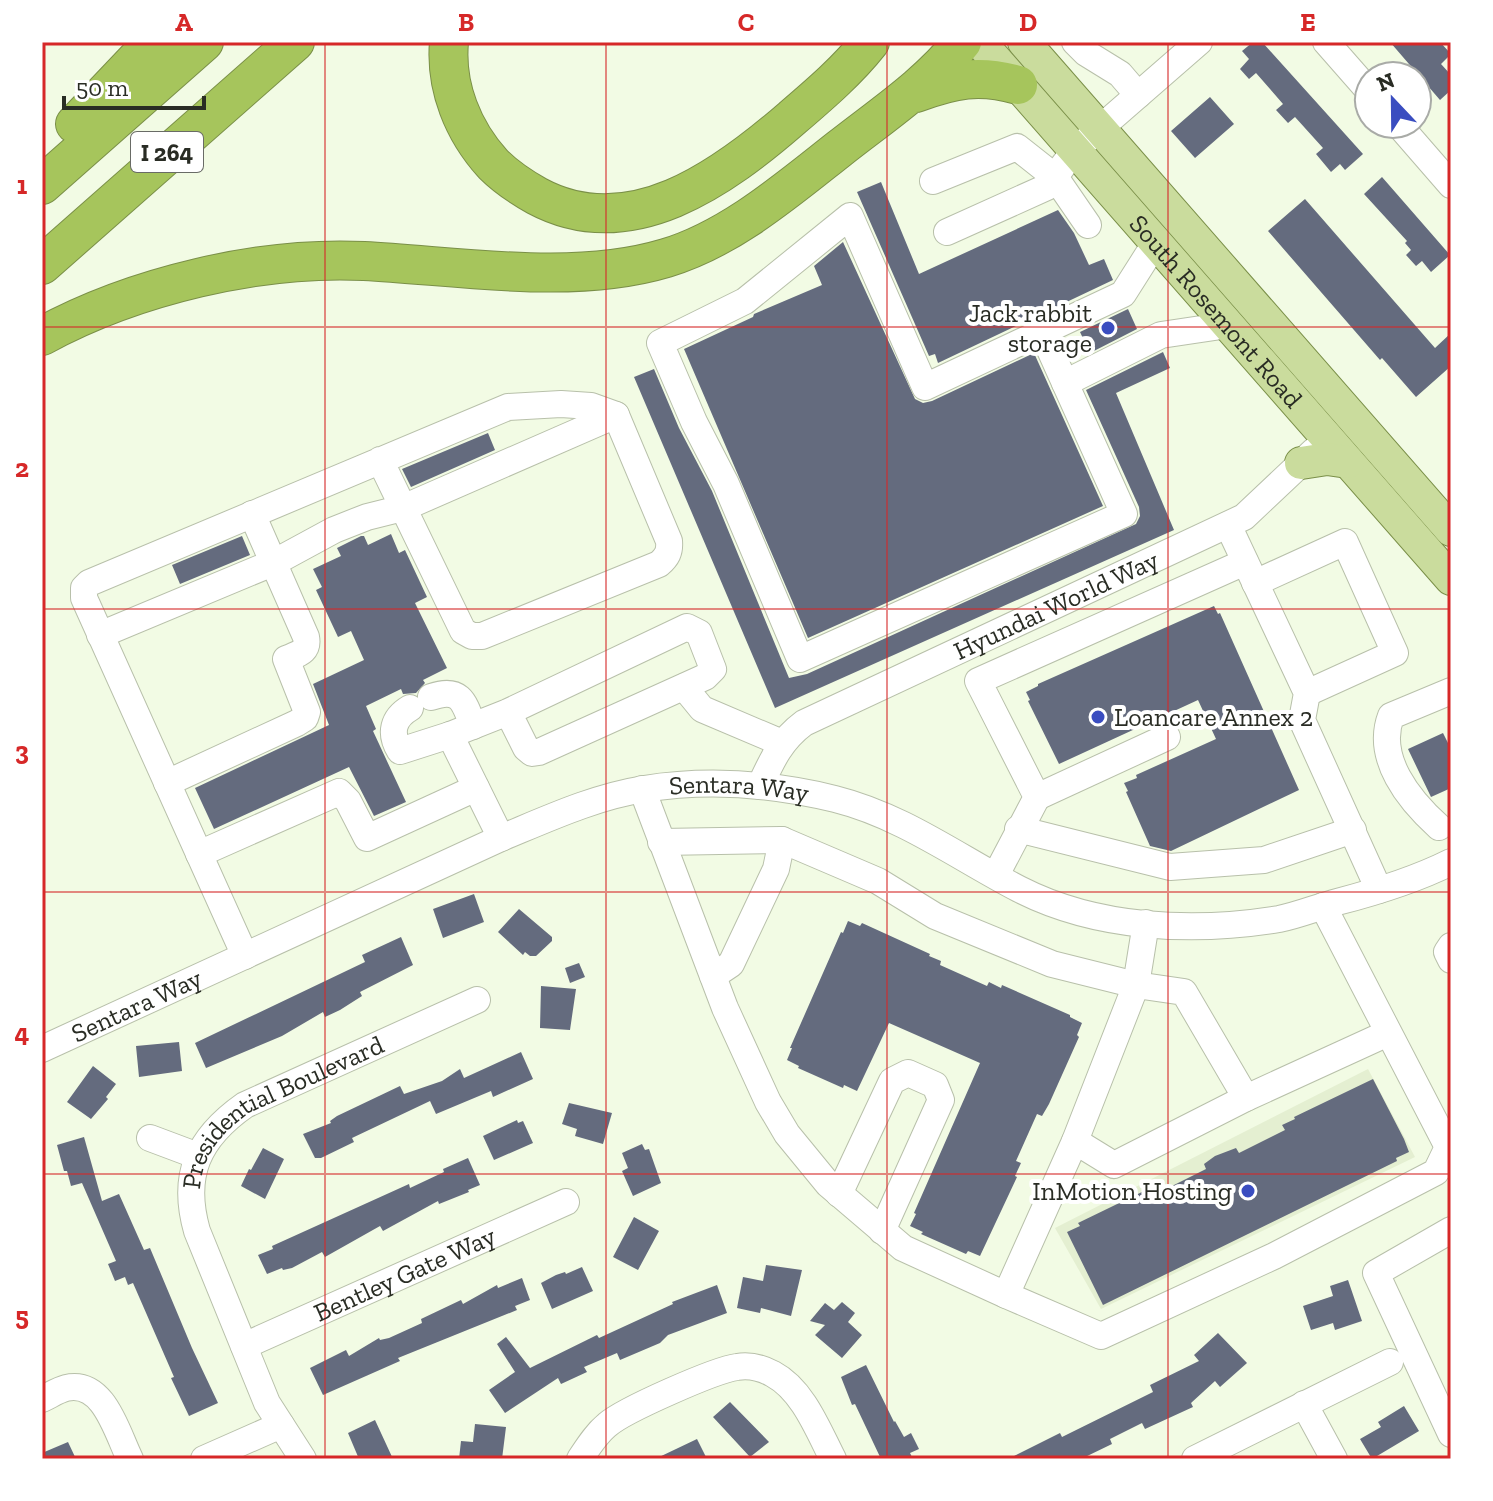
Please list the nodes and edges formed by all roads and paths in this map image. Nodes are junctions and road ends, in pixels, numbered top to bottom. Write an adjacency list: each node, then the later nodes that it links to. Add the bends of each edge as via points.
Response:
1 (153, 42): 19 (highway)
2 (204, 42): 22 (highway, I 264)
3 (295, 42): 27 (highway, I 264)
4 (449, 42): 5 (highway, via 455,102 485,155 519,186 550,203 604,214 651,208 701,186 776,133)
5 (870, 42)
6 (962, 42): 14 (highway)
7 (980, 42): 13 (main road, South Rosemont Road)
8 (1024, 42): 16 (main road, South Rosemont Road)
9 (1075, 42): 15 (street, via 1120,74)
10 (1199, 42): 15 (street)
11 (1326, 42): 12 (street)
12 (1353, 73)
13 (1018, 85): 14 (highway, via 993,78 959,79); 18 (main road, South Rosemont Road)
14 (910, 95): 30 (highway, via 744,219 666,258 631,267 566,272 362,261 268,266 158,290)
15 (1138, 95): 16 (street)
16 (1099, 129): 18 (street); 33 (main road, South Rosemont Road)
17 (1412, 140): 23 (street)
18 (1075, 150): 20 (street); 26 (main road, South Rosemont Road)
19 (42, 158)
20 (1055, 177): 21 (street, via 1017,147); 24 (street); 25 (street, via 1047,187)
21 (933, 181)
22 (42, 185)
23 (1451, 185)
24 (1088, 225)
25 (947, 232)
26 (1156, 242): 28 (main road, South Rosemont Road); 29 (street, via 1123,294)
27 (42, 265)
28 (1228, 325): 31 (street, via 1161,335); 34 (main road, South Rosemont Road)
29 (1042, 332): 31 (street); 31 (street, via 925,387 850,216 745,301 660,343 800,659 1124,514)
30 (42, 336)
31 (1065, 383)
32 (616, 415): 35 (street, via 591,406 508,407); 37 (street); 37 (street, via 669,541 667,557 659,564 472,636 463,631)
33 (1354, 418): 34 (street); 40 (main road, South Rosemont Road)
34 (1338, 450): 36 (main road, via 1327,459); 43 (main road, South Rosemont Road)
35 (380, 460): 37 (street); 38 (street)
36 (1301, 463): 39 (street, Hyundai World Way, via 1244,517)
37 (403, 508): 41 (street, via 334,530)
38 (252, 514): 41 (street); 44 (street, via 89,583 82,593)
39 (1228, 525): 42 (street); 45 (street, Hyundai World Way)
40 (1451, 530)
41 (275, 562): 44 (street); 54 (street, via 306,637 304,651 286,659 306,705 305,718)
42 (1250, 573): 46 (street); 49 (street); 49 (street, via 1345,542 1395,653)
43 (1451, 579)
44 (100, 635): 54 (street)
45 (963, 649): 46 (street); 53 (street, Hyundai World Way, via 804,723)
46 (978, 681): 58 (street)
47 (684, 687): 50 (street, via 532,753); 50 (street, via 713,669 699,633 687,627); 53 (street, via 702,709)
48 (1451, 691): 59 (street, via 1391,716 1386,731 1389,759 1417,807)
49 (1307, 693): 61 (street, via 1302,720)
50 (508, 712): 51 (street)
51 (462, 730): 51 (street, via 400,751 393,727 400,713 446,692 465,704); 56 (street)
52 (1167, 737): 58 (street)
53 (782, 743): 55 (street, Hyundai World Way)
54 (167, 783): 65 (street)
55 (760, 786): 57 (street, Sentara Way); 67 (street, Sentara Way, via 874,811)
56 (476, 788): 62 (street); 65 (street, via 367,838 344,794 331,794)
57 (642, 789): 62 (street, Sentara Way); 64 (street)
58 (1037, 797): 60 (street)
59 (1445, 824): 66 (street, via 1437,838)
60 (1018, 829): 61 (street, via 1170,867 1264,860); 67 (street)
61 (1353, 830): 68 (street)
62 (501, 838): 72 (street, Sentara Way)
63 (782, 840): 64 (street); 74 (street, via 776,869 731,964); 75 (street, via 878,881 935,916 1052,964)
64 (661, 842): 74 (street)
65 (199, 854): 72 (street)
66 (1448, 863): 68 (street, Sentara Way)
67 (996, 875): 70 (street, Sentara Way, via 1065,907)
68 (1379, 890): 69 (street, Sentara Way)
69 (1323, 906): 70 (street, Sentara Way, via 1234,925); 77 (street)
70 (1146, 923): 75 (street)
71 (1451, 946): 73 (street)
72 (245, 956): 78 (street, Sentara Way)
73 (1451, 960)
74 (713, 976): 83 (street, via 768,1102 787,1134)
75 (1136, 985): 79 (street, via 1184,992); 81 (street)
76 (477, 1000): 82 (street, Presidential Boulevard, via 245,1105 209,1136)
77 (1388, 1033): 79 (street); 87 (street, via 1448,1147 1436,1172 1274,1256 1101,1336)
78 (42, 1049)
79 (1246, 1098): 81 (street, via 1114,1165)
80 (150, 1138): 82 (street)
81 (1075, 1141): 87 (street)
82 (198, 1156): 88 (street, Presidential Boulevard, via 192,1215)
83 (839, 1194): 86 (street); 86 (street, via 892,1081 908,1073 935,1085 941,1100)
84 (566, 1202): 88 (street, Bentley Gate Way)
85 (1451, 1230): 93 (street, via 1376,1273)
86 (882, 1231): 87 (street, via 903,1248)
87 (1006, 1295)
88 (244, 1346): 92 (street, Presidential Boulevard)
89 (1390, 1362): 91 (street)
90 (42, 1399): 94 (street, via 64,1388 89,1390 102,1402)
91 (1304, 1404): 99 (street); 100 (street)
92 (281, 1425): 95 (street); 96 (street, Presidential Boulevard)
93 (1451, 1434)
94 (130, 1459)
95 (204, 1459)
96 (303, 1459)
97 (580, 1459): 98 (street, via 620,1416 722,1369 741,1366 771,1373 793,1390)
98 (833, 1459)
99 (1195, 1459)
100 (1334, 1459)

